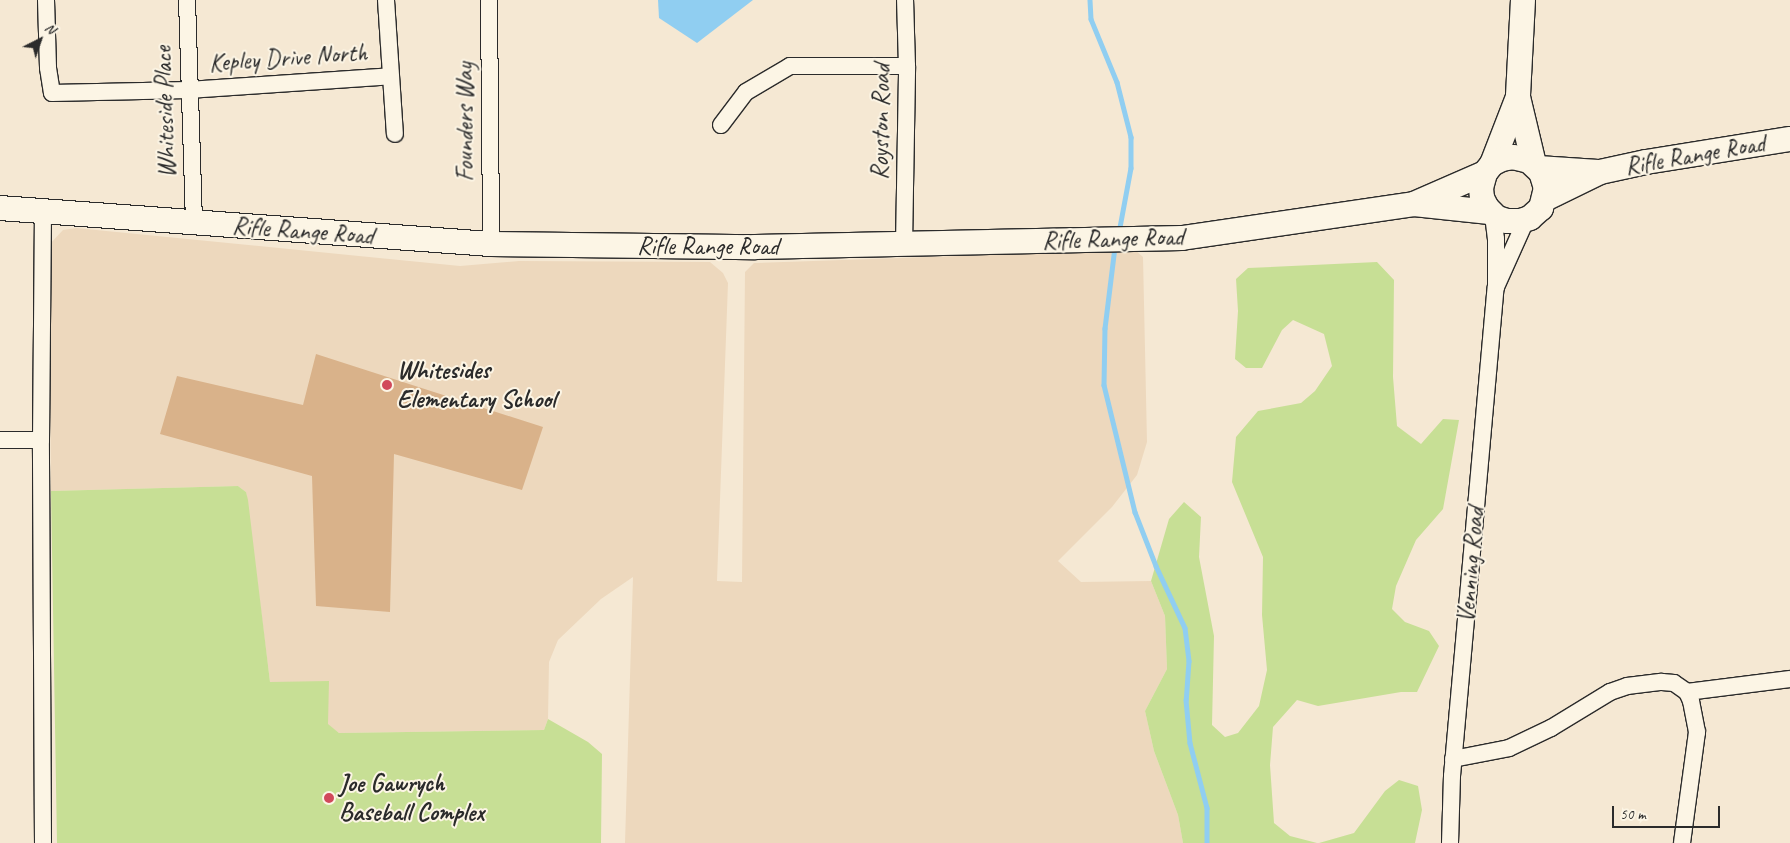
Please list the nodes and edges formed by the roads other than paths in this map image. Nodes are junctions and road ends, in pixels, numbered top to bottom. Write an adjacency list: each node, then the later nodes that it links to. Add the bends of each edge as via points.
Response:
1 (46, 0): 9 (street, Kepley Drive North, via 52,93)
2 (187, 0): 9 (street, Whiteside Place)
3 (386, 0): 8 (street)
4 (489, 0): 24 (street, Founders Way)
5 (905, 0): 7 (street, Royston Road)
6 (1523, 0): 10 (main road)
7 (907, 66): 11 (street, via 790,66 746,92); 25 (street, Royston Road)
8 (391, 76): 9 (street, Kepley Drive North); 12 (street)
9 (188, 90): 23 (street, Whiteside Place)
10 (1518, 98): 14 (main road); 15 (main road)
11 (721, 125)
12 (395, 134)
13 (1790, 140): 16 (main road, Rifle Range Road)
14 (1536, 166): 15 (main road, via 1524,158 1513,156); 16 (main road, Rifle Range Road); 17 (main road, via 1545,182)
15 (1489, 168): 18 (main road, Rifle Range Road); 21 (main road, via 1481,193)
16 (1600, 172): 17 (main road, Rifle Range Road)
17 (1545, 199): 22 (main road, via 1538,211)
18 (1414, 204): 21 (main road, Rifle Range Road); 25 (main road, Rifle Range Road, via 1182,238)
19 (0, 208): 20 (main road, Rifle Range Road)
20 (44, 212): 23 (main road, Rifle Range Road); 28 (street)
21 (1492, 213): 22 (main road, via 1511,222); 26 (street, Venning Road, via 1496,239)
22 (1526, 220): 26 (street, Venning Road)
23 (194, 223): 24 (main road, Rifle Range Road)
24 (490, 244): 25 (main road, Rifle Range Road)
25 (904, 246)
26 (1496, 286): 31 (street, Venning Road)
27 (0, 440): 28 (street)
28 (41, 440): 32 (street)
29 (1790, 679): 30 (street)
30 (1687, 692): 31 (street, via 1668,683 1627,686 1610,692 1551,728 1509,748); 34 (street, via 1698,732)
31 (1453, 758): 33 (street, Venning Road)
32 (43, 843)
33 (1450, 843)
34 (1682, 843)

